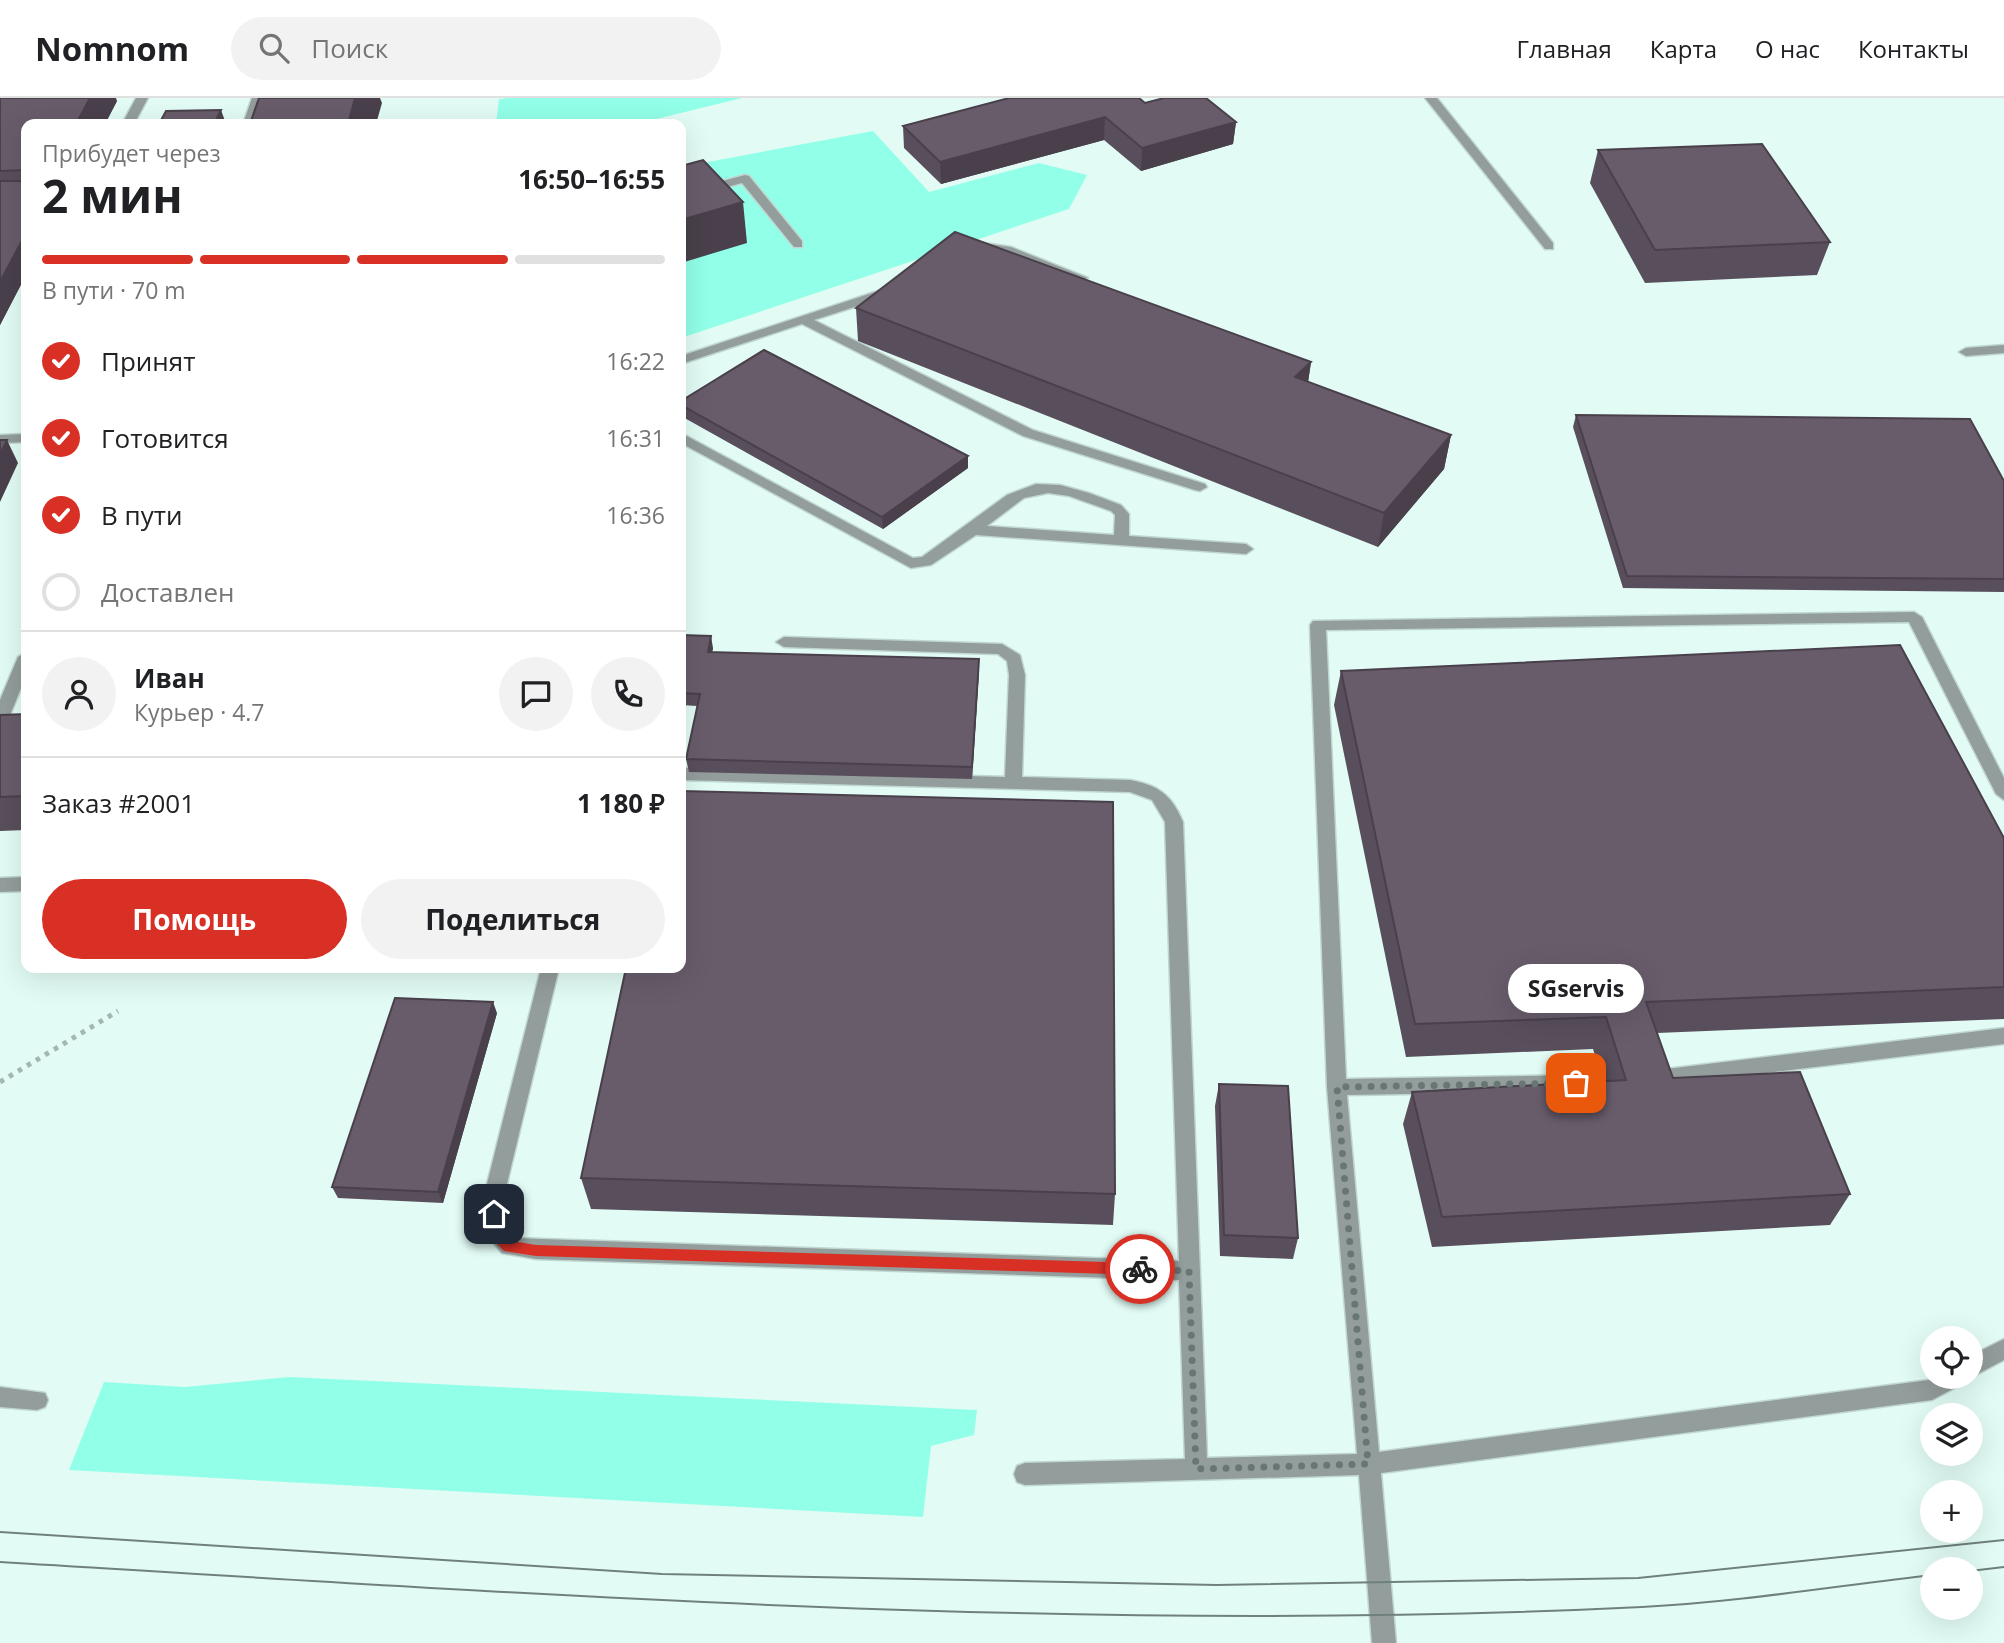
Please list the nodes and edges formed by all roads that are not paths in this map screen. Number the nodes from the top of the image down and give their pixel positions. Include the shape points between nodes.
1 (142, 98) edge
2 (258, 98) edge
3 (1431, 98) edge
4 (131, 119) edge
5 (251, 119) edge
6 (686, 194) edge
7 (798, 244) dead end
8 (1549, 246) dead end
9 (966, 247) edge
10 (1096, 283) edge
11 (900, 284) edge
12 (803, 320) junction
13 (2004, 349) edge
14 (1966, 352) dead end
15 (686, 358) edge
16 (21, 438) edge
17 (0, 439) edge
18 (686, 441) edge
19 (1200, 487) dead end
20 (973, 530) junction
21 (1121, 540) junction
22 (1246, 549) dead end
23 (784, 642) dead end
24 (21, 669) edge
25 (0, 720) edge
26 (686, 774) edge
27 (1013, 783) junction
28 (2004, 794) edge
29 (21, 884) edge
30 (0, 885) edge
31 (549, 973) edge
32 (2004, 1036) edge
33 (1648, 1079) edge
34 (1603, 1083) edge
35 (1337, 1087) junction
36 (1189, 1271) junction
37 (2004, 1349) edge
38 (1983, 1361) edge
39 (1934, 1389) edge
40 (0, 1397) edge
41 (37, 1400) dead end
42 (1368, 1464) junction
43 (1196, 1469) junction
44 (1025, 1474) dead end
45 (1384, 1643) edge

1 - 4 lane
2 - 5 lane
3 - 8 lane
6 - 7 lane via 745,179
9 - 10 lane via 1007,250
11 - 12 lane via 889,292
12 - 15 lane
12 - 19 lane via 1028,433
13 - 14 lane
16 - 17 lane
18 - 20 lane via 911,563 926,562
20 - 21 lane
20 - 21 lane via 1016,497 1043,489 1116,508 1122,514
21 - 22 lane
23 - 27 lane via 1002,649 1014,659 1017,675
24 - 25 lane
26 - 27 lane
27 - 36 lane via 1152,789 1166,801 1174,822
28 - 35 lane via 1914,617 1318,625
29 - 30 lane
31 - 36 lane via 494,1196 493,1231 509,1247
32 - 33 lane
34 - 35 lane
35 - 42 lane
36 - 43 lane
37 - 38 lane
39 - 42 lane
40 - 41 lane
42 - 43 lane
42 - 45 lane
43 - 44 lane

